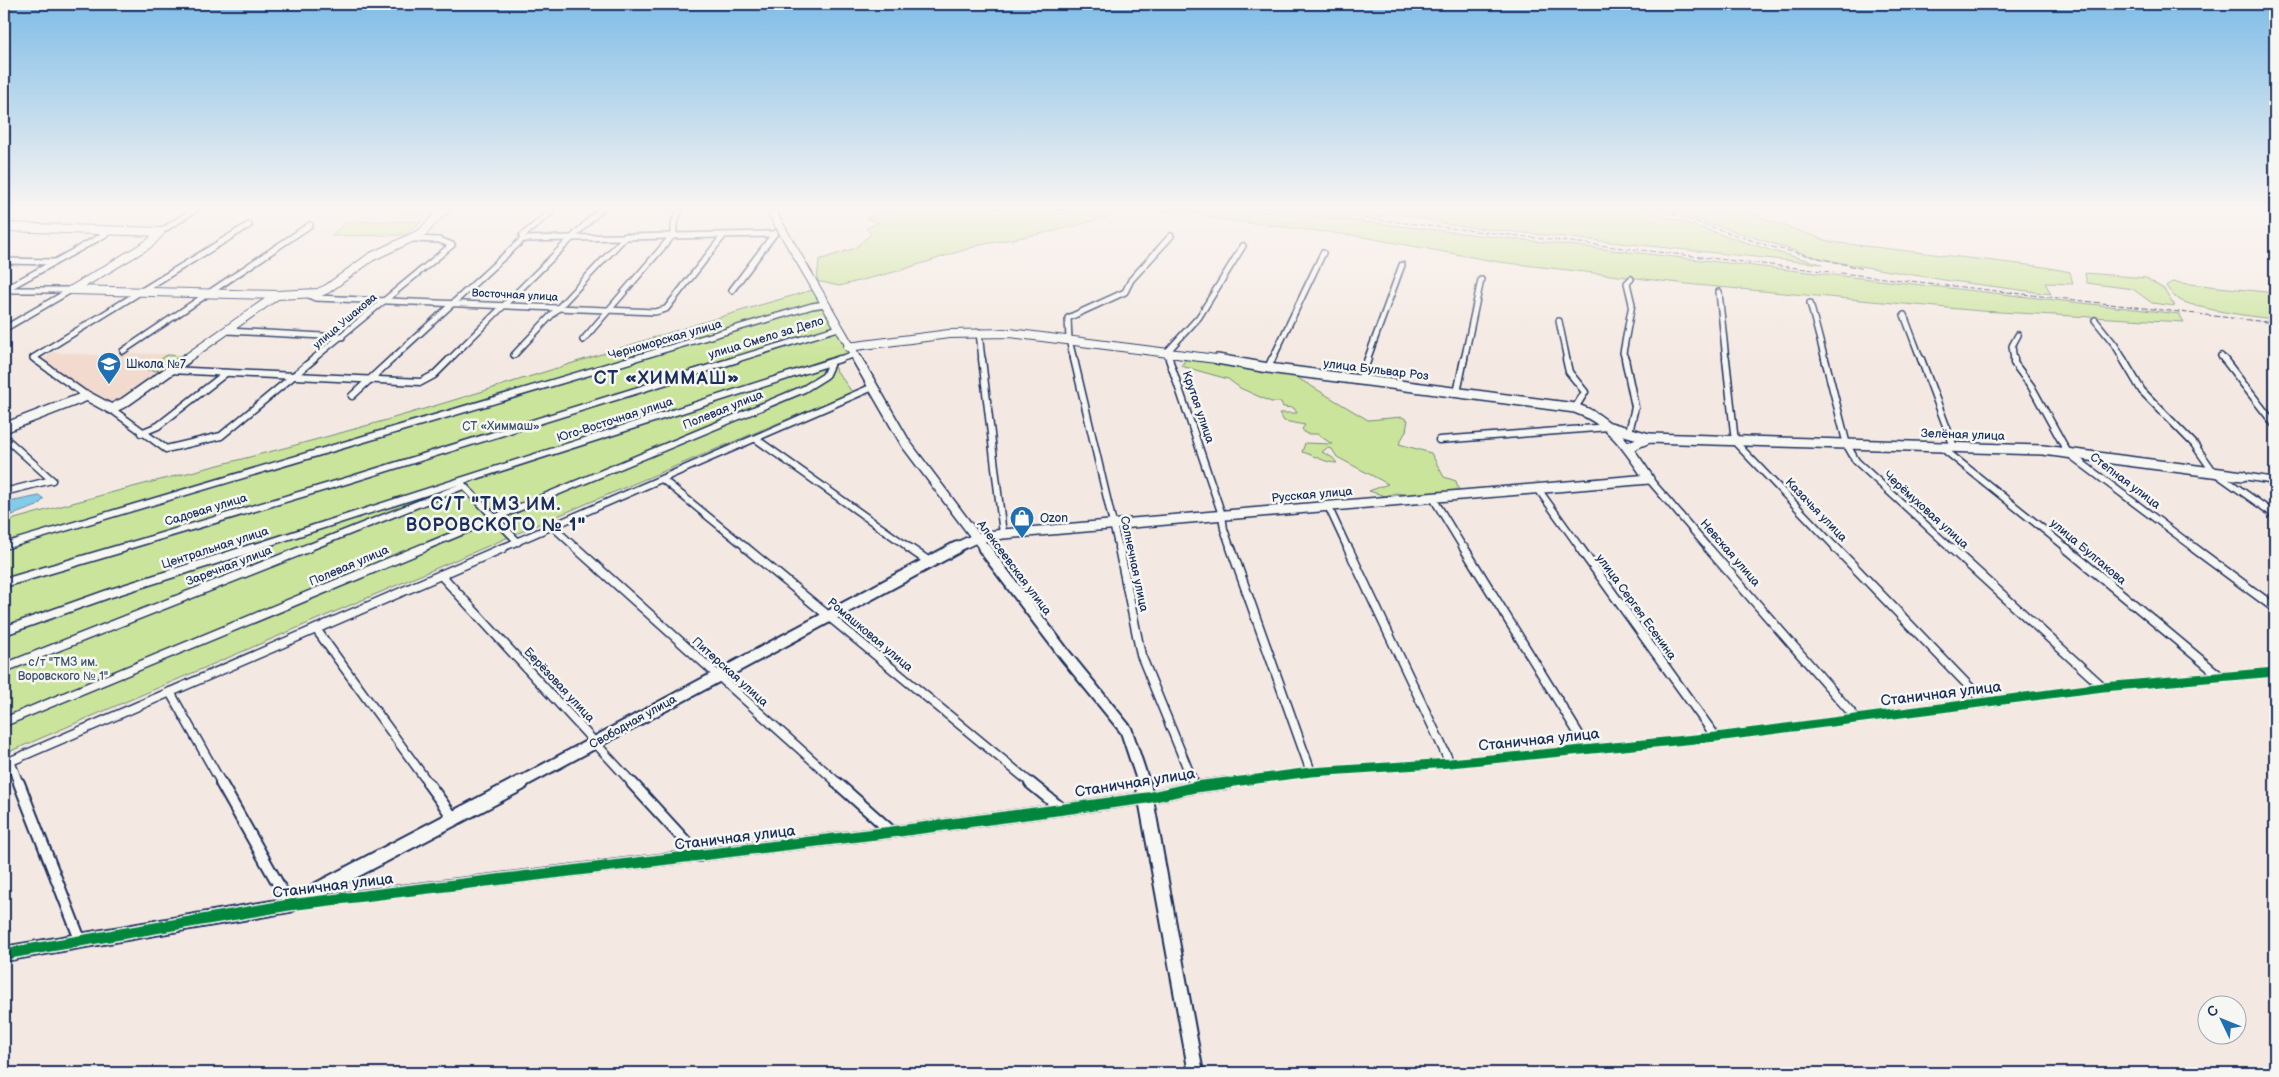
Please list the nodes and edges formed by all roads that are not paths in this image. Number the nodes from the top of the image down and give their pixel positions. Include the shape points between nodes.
1 (59, 259) edge
2 (123, 259) edge
3 (192, 259) edge
4 (259, 259) edge
5 (368, 259) edge
6 (435, 259) edge
7 (500, 259) edge
8 (551, 259) edge
9 (603, 259) edge
10 (652, 259) edge
11 (705, 259) edge
12 (755, 259) edge
13 (798, 259) edge
14 (1150, 259) edge
15 (1235, 259) edge
16 (1320, 259) edge
17 (4, 261) edge
18 (54, 262) junction
19 (1402, 265) dead end
20 (1631, 279) dead end
21 (1481, 280) dead end
22 (4, 290) edge
23 (71, 290) junction
24 (732, 290) dead end
25 (138, 292) junction
26 (1719, 292) dead end
27 (208, 293) junction
28 (309, 294) junction
29 (277, 295) junction
30 (386, 300) junction
31 (452, 302) junction
32 (1810, 303) dead end
33 (825, 304) junction
34 (505, 305) junction
35 (556, 308) junction
36 (609, 310) junction
37 (1904, 315) dead end
38 (2094, 320) dead end
39 (1559, 321) dead end
40 (838, 328) junction
41 (4, 330) edge
42 (227, 331) junction
43 (979, 332) junction
44 (2018, 335) dead end
45 (342, 337) junction
46 (583, 340) dead end
47 (1069, 340) junction
48 (123, 351) dead end
49 (851, 351) junction
50 (1167, 352) junction
51 (514, 355) dead end
52 (2221, 356) dead end
53 (831, 363) junction
54 (1268, 368) junction
55 (170, 370) junction
56 (226, 373) junction
57 (295, 375) junction
58 (372, 379) junction
59 (1360, 380) junction
60 (873, 387) junction
61 (1457, 393) junction
62 (87, 396) junction
63 (352, 396) dead end
64 (111, 409) junction
65 (1578, 409) junction
66 (2275, 425) edge
67 (1610, 427) junction
68 (4, 428) edge
69 (1629, 432) junction
70 (141, 433) junction
71 (4, 437) edge
72 (1649, 438) junction
73 (756, 439) junction
74 (1439, 440) dead end
75 (1735, 442) junction
76 (1847, 445) junction
77 (1628, 447) junction
78 (1941, 447) junction
79 (1954, 447) junction
80 (2068, 452) junction
81 (414, 459) joint
82 (2213, 471) junction
83 (2242, 476) joint
84 (662, 479) junction
85 (1650, 479) junction
86 (2275, 481) edge
87 (462, 483) junction
88 (434, 489) joint
89 (1538, 489) junction
90 (4, 492) edge
91 (1433, 498) junction
92 (1328, 506) junction
93 (1222, 515) junction
94 (2275, 515) edge
95 (494, 518) junction
96 (1114, 525) junction
97 (553, 527) junction
98 (1002, 534) junction
99 (976, 538) junction
100 (518, 542) junction
101 (4, 546) edge
102 (928, 560) junction
103 (441, 576) junction
104 (4, 583) edge
105 (2275, 608) edge
106 (830, 616) junction
107 (316, 629) junction
108 (4, 631) edge
109 (4, 668) edge
110 (2275, 672) edge
111 (717, 676) junction
112 (2220, 676) junction
113 (2103, 687) junction
114 (170, 692) junction
115 (1985, 703) junction
116 (1856, 718) junction
117 (4, 722) edge
118 (1716, 737) junction
119 (594, 743) junction
120 (1588, 749) junction
121 (7, 763) edge
122 (1450, 763) junction
123 (1311, 772) junction
124 (1195, 787) junction
125 (1146, 798) junction
126 (1062, 809) junction
127 (454, 819) junction
128 (892, 832) junction
129 (700, 856) junction
130 (289, 905) junction
131 (81, 942) junction
132 (4, 954) edge
133 (1196, 1073) edge

1 - 18 street
2 - 23 street
3 - 25 street
4 - 27 street
5 - 28 street via 327,289
6 - 30 street, улица Ушакова
7 - 31 street
8 - 34 street
9 - 35 street
10 - 36 street
11 - 36 street, Восточная улица via 666,309 655,312
12 - 24 street
13 - 33 street, Алексеевская улица
14 - 47 street, Солнечная улица via 1125,292 1068,318
15 - 50 street via 1199,317
16 - 54 street
17 - 18 street
18 - 22 street
19 - 59 street
20 - 69 street via 1627,284 1632,304 1623,353 1635,407
21 - 61 street
22 - 23 street, Восточная улица
23 - 25 street, Восточная улица
23 - 41 street
25 - 27 street, Восточная улица
25 - 62 street via 33,358
26 - 75 street
27 - 29 street, Восточная улица
27 - 48 street
28 - 29 street, Восточная улица
28 - 30 street, Восточная улица via 315,298
29 - 42 street
30 - 31 street, Восточная улица
30 - 45 street, улица Ушакова
31 - 34 street, Восточная улица
31 - 58 street
32 - 76 street, Черёмуховая улица
33 - 40 street, Алексеевская улица
33 - 101 street, Черноморская улица
34 - 35 street, Восточная улица
34 - 58 street via 434,375 421,382
35 - 36 street, Восточная улица
35 - 51 street
36 - 46 street
37 - 79 street
38 - 82 street via 2114,345 2142,391 2194,444
39 - 65 street via 1569,372 1585,392
40 - 49 street, Алексеевская улица
40 - 81 street, улица Смело за Дело
42 - 45 street
42 - 55 street
43 - 47 street
43 - 49 street via 906,338
43 - 98 street
44 - 80 street, Степная улица via 2012,346 2014,363 2031,386
45 - 57 street, улица Ушакова
47 - 50 street
47 - 96 street, Солнечная улица
49 - 53 street, Юго-Восточная улица
49 - 60 street, Алексеевская улица
50 - 54 street, улица Бульвар Роз
50 - 93 street, Крутая улица
52 - 66 street
53 - 87 street, Юго-Восточная улица
53 - 95 street, Полевая улица via 830,371 822,380 804,389
54 - 59 street, улица Бульвар Роз
55 - 56 street
55 - 64 street
56 - 57 street
56 - 70 street via 158,426
57 - 58 street
57 - 70 street, улица Ушакова via 221,436 166,449
58 - 63 street
59 - 61 street, улица Бульвар Роз
60 - 73 street
60 - 99 street, Алексеевская улица via 906,444
61 - 65 street, улица Бульвар Роз
62 - 64 street
62 - 68 street
64 - 70 street
65 - 67 street, Невская улица
67 - 69 street, Зелёная улица
67 - 74 street
67 - 77 street, Невская улица
69 - 72 street, Зелёная улица
71 - 90 street via 52,480
72 - 75 street, Зелёная улица
72 - 77 street, Зелёная улица
73 - 84 street
73 - 102 street
75 - 76 street, Зелёная улица
75 - 115 street, Казачья улица
76 - 78 street, Зелёная улица
76 - 113 street, Черёмуховая улица via 1856,461
77 - 85 street, Невская улица
78 - 79 street, Зелёная улица
78 - 112 street, улица Булгакова
79 - 80 street, Зелёная улица
80 - 82 street, Зелёная улица
80 - 105 street, Степная улица
81 - 104 street, Садовая улица
82 - 83 street, Зелёная улица
82 - 94 street
83 - 86 street, Зелёная улица
84 - 97 street
84 - 106 street, Ромашковая улица
85 - 89 street, Русская улица
85 - 116 street, Невская улица
87 - 88 street, Юго-Восточная улица
87 - 95 street
87 - 109 street, Заречная улица
88 - 108 street, Центральная улица via 108,594
89 - 91 street, Русская улица
89 - 118 street, улица Сергея Есенина
91 - 92 street, Русская улица
91 - 120 street
92 - 93 street, Русская улица
92 - 122 street
93 - 96 street, Русская улица
93 - 123 street, Крутая улица via 1224,529
95 - 100 street
95 - 117 street, Полевая улица
96 - 98 street, Русская улица
96 - 124 street, Солнечная улица via 1141,655
97 - 100 street
97 - 111 street, Питерская улица
98 - 99 street, Русская улица
99 - 102 street, Свободная улица
99 - 125 street, Алексеевская улица via 1126,730
100 - 103 street
102 - 106 street, Свободная улица
103 - 107 street
103 - 119 street, Берёзовая улица
106 - 111 street, Свободная улица
106 - 126 street, Ромашковая улица
107 - 114 street
107 - 127 street
110 - 112 street, Станичная улица
111 - 119 street, Свободная улица
111 - 128 street, Питерская улица
112 - 113 street, Станичная улица
113 - 115 street, Станичная улица
114 - 121 street
114 - 130 street
115 - 116 street, Станичная улица
116 - 118 street, Станичная улица
118 - 120 street, Станичная улица
119 - 127 street, Свободная улица
119 - 129 street, Берёзовая улица
120 - 122 street, Станичная улица
121 - 131 street
122 - 123 street, Станичная улица
123 - 124 street, Станичная улица
124 - 125 street, Станичная улица
125 - 126 street, Станичная улица
125 - 133 street, Алексеевская улица
126 - 128 street, Станичная улица
127 - 130 street, Свободная улица
128 - 129 street, Станичная улица
129 - 130 street, Станичная улица
130 - 131 street, Станичная улица
131 - 132 street, Станичная улица

